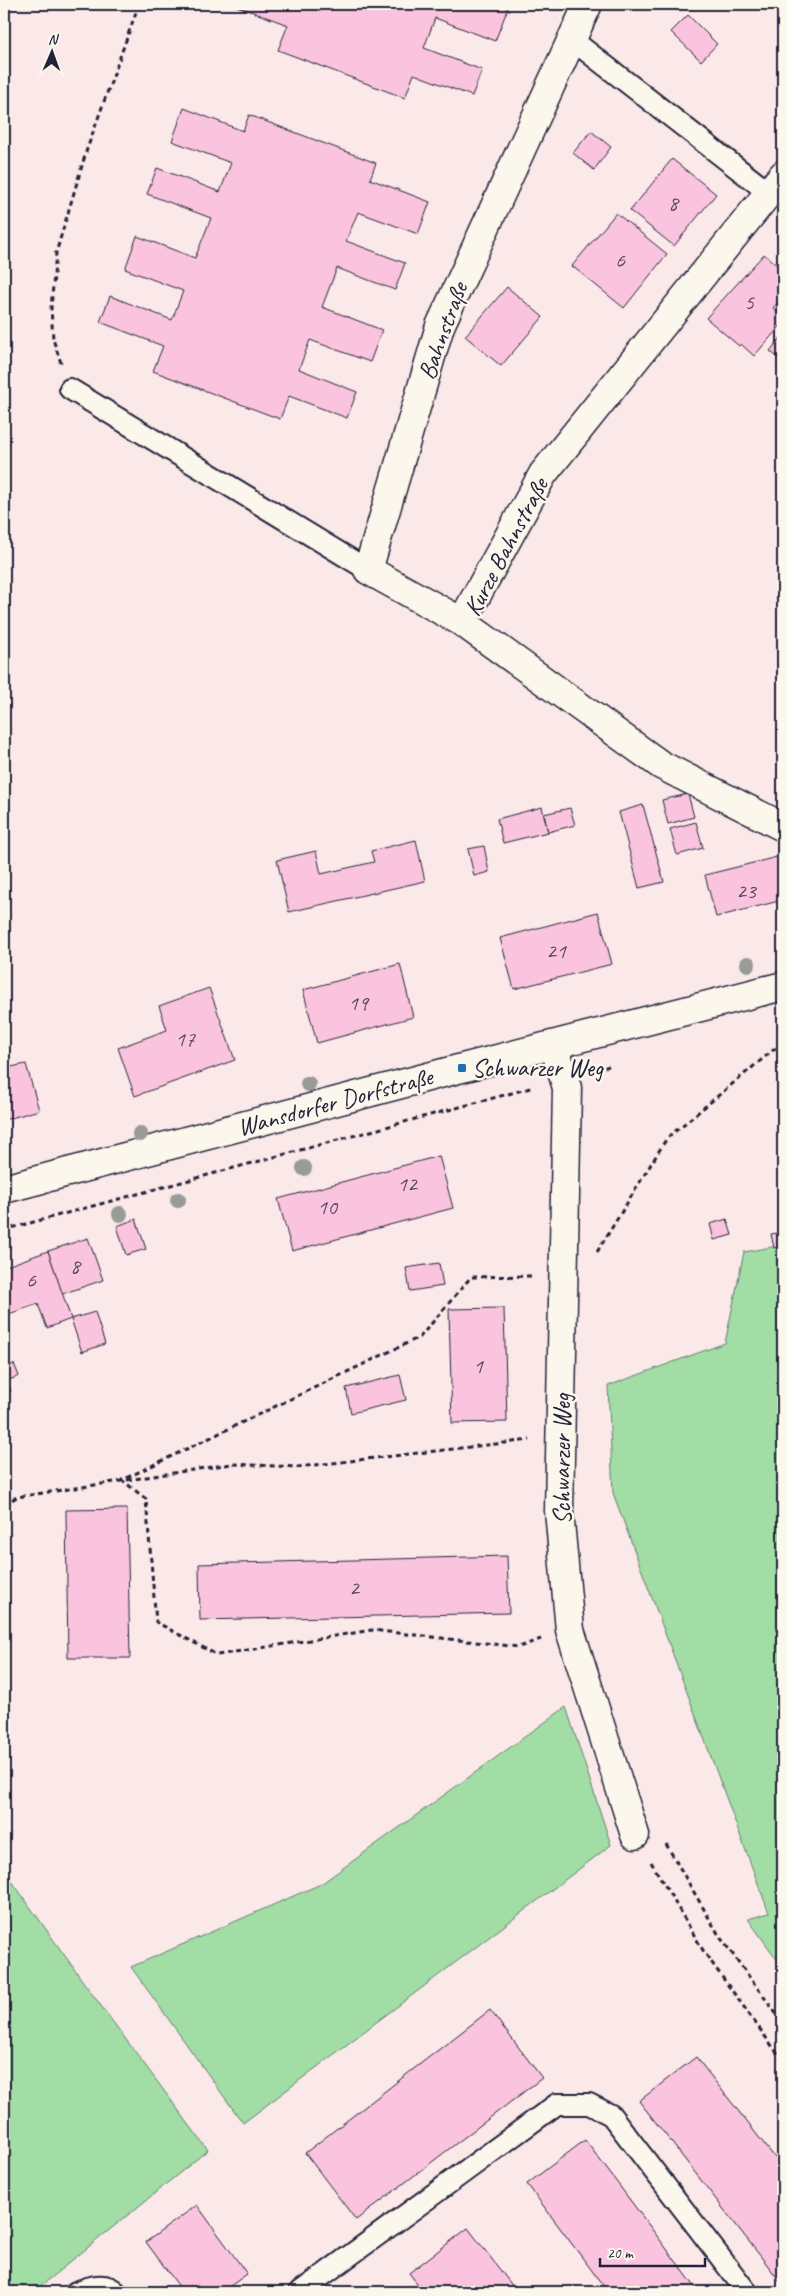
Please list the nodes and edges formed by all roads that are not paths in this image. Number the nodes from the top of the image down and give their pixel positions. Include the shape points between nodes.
1 (588, 4) edge
2 (571, 39) junction
3 (776, 184) edge
4 (70, 389) road end
5 (368, 570) junction
6 (462, 622) junction
7 (783, 827) edge
8 (783, 986) edge
9 (554, 1045) junction
10 (4, 1189) edge
11 (635, 1835) road end
12 (76, 2292) edge
13 (116, 2292) edge
14 (300, 2292) edge
15 (747, 2292) edge

1 - 2 street, Bahnstraße
2 - 3 lane
2 - 5 street, Bahnstraße via 440,326
3 - 6 street, Kurze Bahnstraße via 543,474
4 - 5 lane
5 - 6 street
6 - 7 street, Kurze Bahnstraße via 661,765
8 - 9 street, Wansdorfer Dorfstraße
9 - 10 street, Wansdorfer Dorfstraße
9 - 11 street, Schwarzer Weg via 567,1088 559,1511 570,1630
12 - 13 lane via 92,2285 112,2288
14 - 15 lane via 557,2104 589,2104 611,2115

